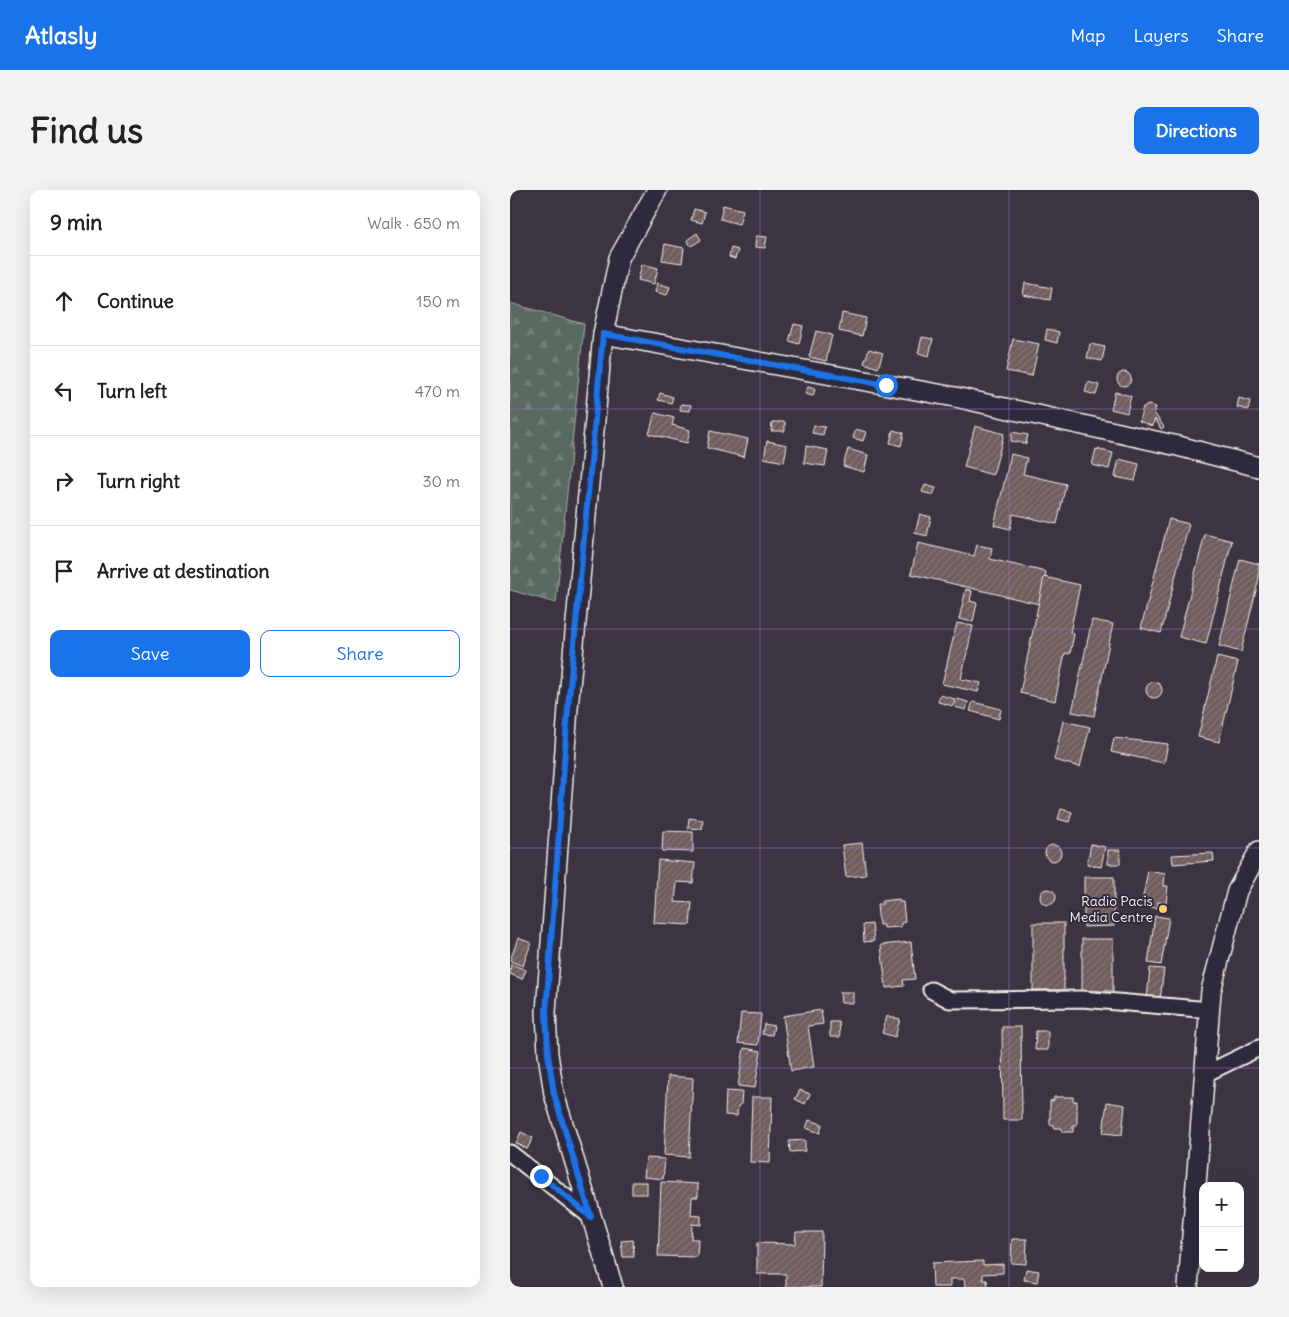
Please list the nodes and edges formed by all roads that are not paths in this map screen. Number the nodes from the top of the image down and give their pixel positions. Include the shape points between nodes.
1 (657, 190) edge
2 (603, 334) junction
3 (1259, 467) edge
4 (1259, 851) edge
5 (931, 990) dead end
6 (1210, 1010) junction
7 (1259, 1048) edge
8 (1205, 1074) junction
9 (510, 1153) edge
10 (591, 1217) junction
11 (613, 1287) edge
12 (1188, 1287) edge

1 - 2 street via 619,258
2 - 3 street via 954,397
2 - 10 street via 568,708 546,1012 554,1094
4 - 6 street via 1237,891
5 - 6 street via 950,1000 1082,999
6 - 8 street
7 - 8 street
8 - 12 street
9 - 10 street
10 - 11 street

